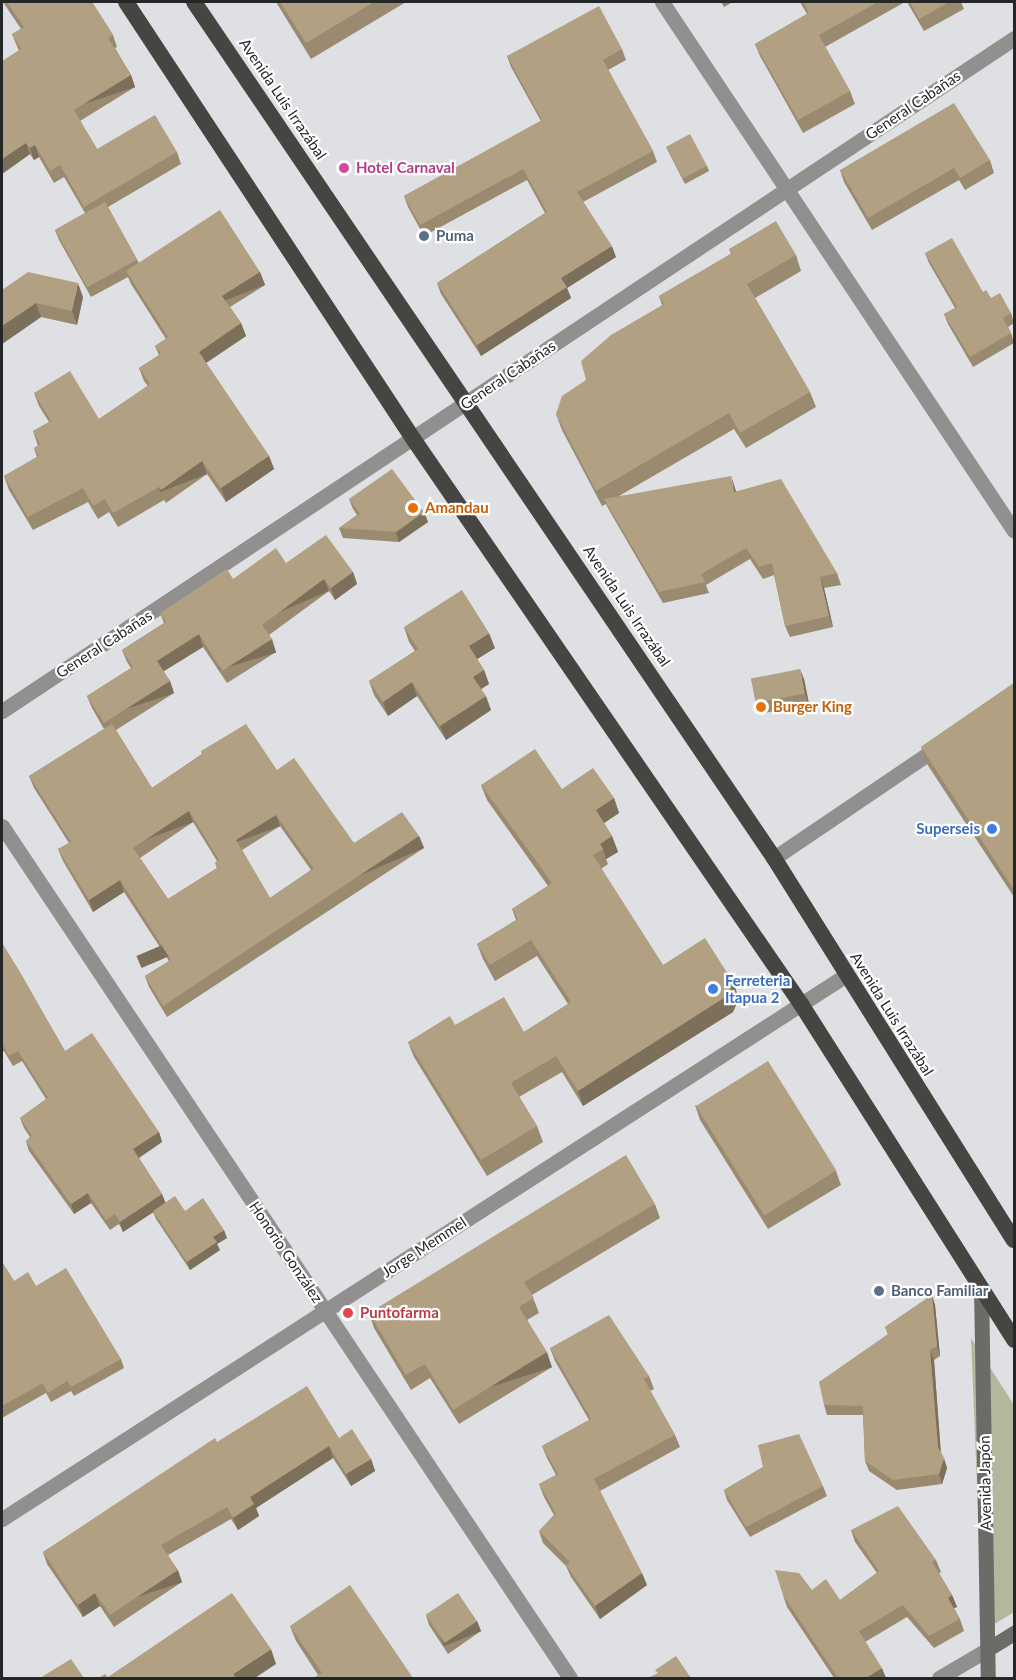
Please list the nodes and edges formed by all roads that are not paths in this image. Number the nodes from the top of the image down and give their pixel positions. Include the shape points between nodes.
1 (126, 2) edge
2 (194, 2) edge
3 (662, 2) edge
4 (1014, 38) edge
5 (785, 190) junction
6 (468, 402) junction
7 (414, 440) junction
8 (1014, 531) edge
9 (2, 711) edge
10 (957, 734) edge
11 (2, 826) edge
12 (774, 858) junction
13 (846, 975) junction
14 (801, 1004) junction
15 (1014, 1240) edge
16 (981, 1288) junction
17 (325, 1311) junction
18 (1014, 1340) edge
19 (2, 1519) edge
20 (1014, 1633) edge
21 (988, 1649) junction
22 (570, 1678) edge
23 (939, 1678) edge
24 (988, 1678) edge

1 - 7 highway
2 - 6 highway, Avenida Luis Irrazábal
3 - 5 street
4 - 5 street, General Cabañas
5 - 6 street, General Cabañas
5 - 8 street
6 - 7 street, General Cabañas
6 - 12 highway, Avenida Luis Irrazábal
7 - 9 street, General Cabañas
7 - 14 highway
10 - 12 street
11 - 17 street, Honorio González
12 - 13 highway, Avenida Luis Irrazábal
13 - 14 street, Jorge Memmel
13 - 15 highway, Avenida Luis Irrazábal
14 - 16 highway
14 - 17 street, Jorge Memmel
16 - 18 highway
16 - 21 main road, Avenida Japón
17 - 19 street, Jorge Memmel
17 - 22 street, Honorio González
20 - 21 main road
21 - 23 street
21 - 24 main road, Avenida Japón

